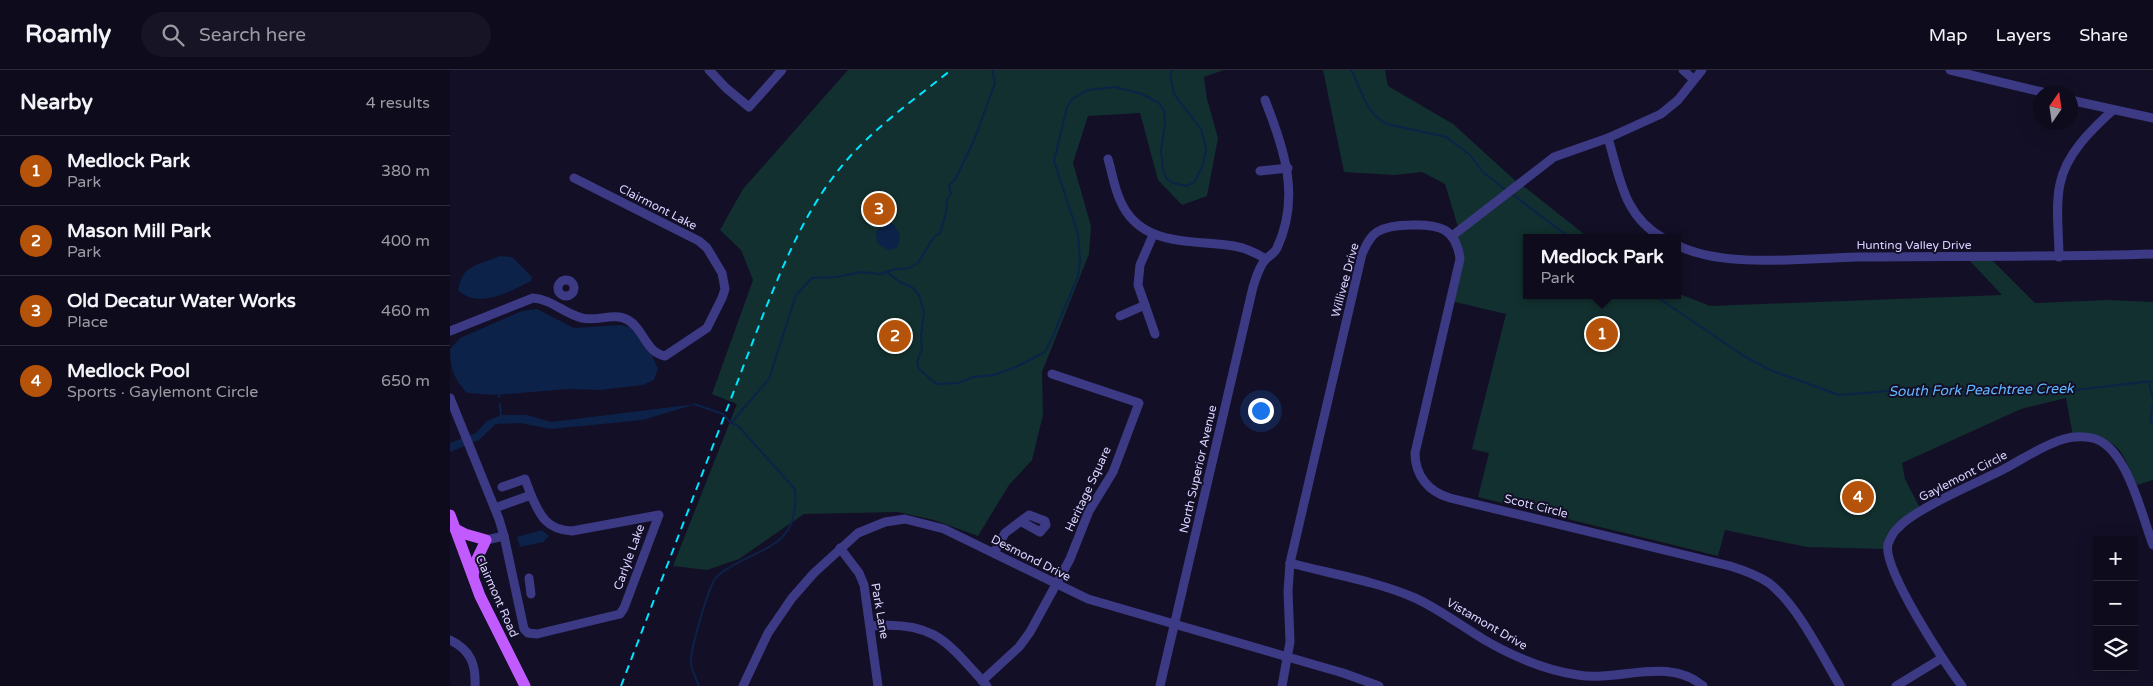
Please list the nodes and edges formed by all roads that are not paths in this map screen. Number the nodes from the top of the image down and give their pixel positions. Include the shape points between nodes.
1 (709, 70) edge
2 (782, 70) edge
3 (1683, 70) edge
4 (1702, 70) edge
5 (1950, 70) edge
6 (1693, 80) junction
7 (2033, 90) edge
8 (1265, 100) dead end
9 (2078, 102) edge
10 (2113, 110) junction
11 (2153, 118) edge
12 (1608, 138) junction
13 (1108, 159) dead end
14 (1288, 168) junction
15 (1260, 171) dead end
16 (574, 178) dead end
17 (1153, 234) junction
18 (1658, 234) edge
19 (1452, 236) junction
20 (1681, 246) edge
21 (2153, 254) edge
22 (2059, 257) junction
23 (1266, 259) junction
24 (562, 295) dead end
25 (1145, 305) junction
26 (558, 306) junction
27 (1120, 316) dead end
28 (450, 331) edge
29 (1155, 334) dead end
30 (1052, 374) dead end
31 (450, 398) edge
32 (502, 487) dead end
33 (531, 495) junction
34 (494, 508) junction
35 (450, 515) edge
36 (1022, 522) dead end
37 (455, 529) junction
38 (504, 536) junction
39 (486, 540) junction
40 (2153, 545) edge
41 (840, 548) junction
42 (994, 553) junction
43 (1290, 564) junction
44 (473, 578) junction
45 (529, 578) dead end
46 (1054, 584) junction
47 (516, 589) junction
48 (1174, 625) junction
49 (872, 626) junction
50 (450, 640) edge
51 (1288, 657) junction
52 (1942, 658) junction
53 (985, 683) edge
54 (475, 686) edge
55 (524, 686) edge
56 (743, 686) edge
57 (878, 686) edge
58 (1160, 686) edge
59 (1282, 686) edge
60 (1379, 686) edge
61 (1703, 686) edge
62 (1840, 686) edge
63 (1896, 686) edge
64 (1962, 686) edge

1 - 2 street via 749,107
3 - 6 street
4 - 6 street
5 - 7 street
6 - 12 street via 1678,100 1661,114
8 - 14 street, North Superior Avenue
9 - 10 street
10 - 11 street
10 - 22 street via 2092,129 2063,171 2059,186
12 - 18 street via 1627,203 1640,220
12 - 19 street via 1554,157
13 - 17 street via 1122,206 1136,223
14 - 15 street
14 - 23 street, North Superior Avenue via 1290,193 1285,222 1276,249
16 - 26 street, Clairmont Lake via 702,243 722,273 725,289 707,328 665,356 653,351 636,326 627,319 582,318
17 - 23 street via 1176,241 1235,246
17 - 25 street via 1142,258 1138,279 1138,290
19 - 43 street, Willivee Drive via 1435,226 1400,225 1377,232 1367,243
19 - 62 street, Scott Circle via 1459,252 1459,266 1415,453 1418,470 1426,484 1438,494 1450,498 1730,566 1760,577 1776,589 1791,607
20 - 22 street, Hunting Valley Drive via 1708,256 1772,261 1855,257
21 - 22 street, Hunting Valley Drive
23 - 48 street, North Superior Avenue via 1254,287
24 - 26 street
25 - 27 street
25 - 29 street
26 - 28 street, Clairmont Lake via 528,299
30 - 46 street, Heritage Square via 1139,403 1113,472 1089,512 1072,554
31 - 34 street
32 - 33 street, Carlyle Lake via 525,479
33 - 34 street
33 - 47 street, Carlyle Lake via 539,515 549,526 561,530 572,531 659,515 620,614 533,635 524,629
34 - 38 street
35 - 37 main road, Clairmont Road
36 - 42 street via 1005,533
37 - 39 main road
37 - 44 main road, Clairmont Road
38 - 39 street
38 - 47 street, Carlyle Lake
39 - 44 main road via 476,561
40 - 52 street, Gaylemont Circle via 2121,462 2098,440 2085,437 2065,438 1922,511 1898,527 1888,543 1887,555 1898,582
41 - 42 street, Desmond Drive via 868,528 905,519 944,529
41 - 49 street, Park Lane via 862,578
41 - 56 street, Desmond Drive via 779,616
42 - 46 street, Desmond Drive
43 - 51 street, Willivee Drive
43 - 61 street, Vistamont Drive via 1413,598 1514,656 1542,666 1579,676 1658,671 1684,674
44 - 55 main road, Clairmont Road
45 - 47 street via 531,591
46 - 48 street, Desmond Drive via 1088,599
46 - 53 street via 1025,640
48 - 51 street, Desmond Drive
48 - 58 street, North Superior Avenue
49 - 53 street via 904,625 932,633 950,646
49 - 57 street, Park Lane
50 - 54 street via 462,647 472,659 476,670
51 - 59 street, Willivee Drive
51 - 60 street, Desmond Drive
52 - 63 street
52 - 64 street, Gaylemont Circle

